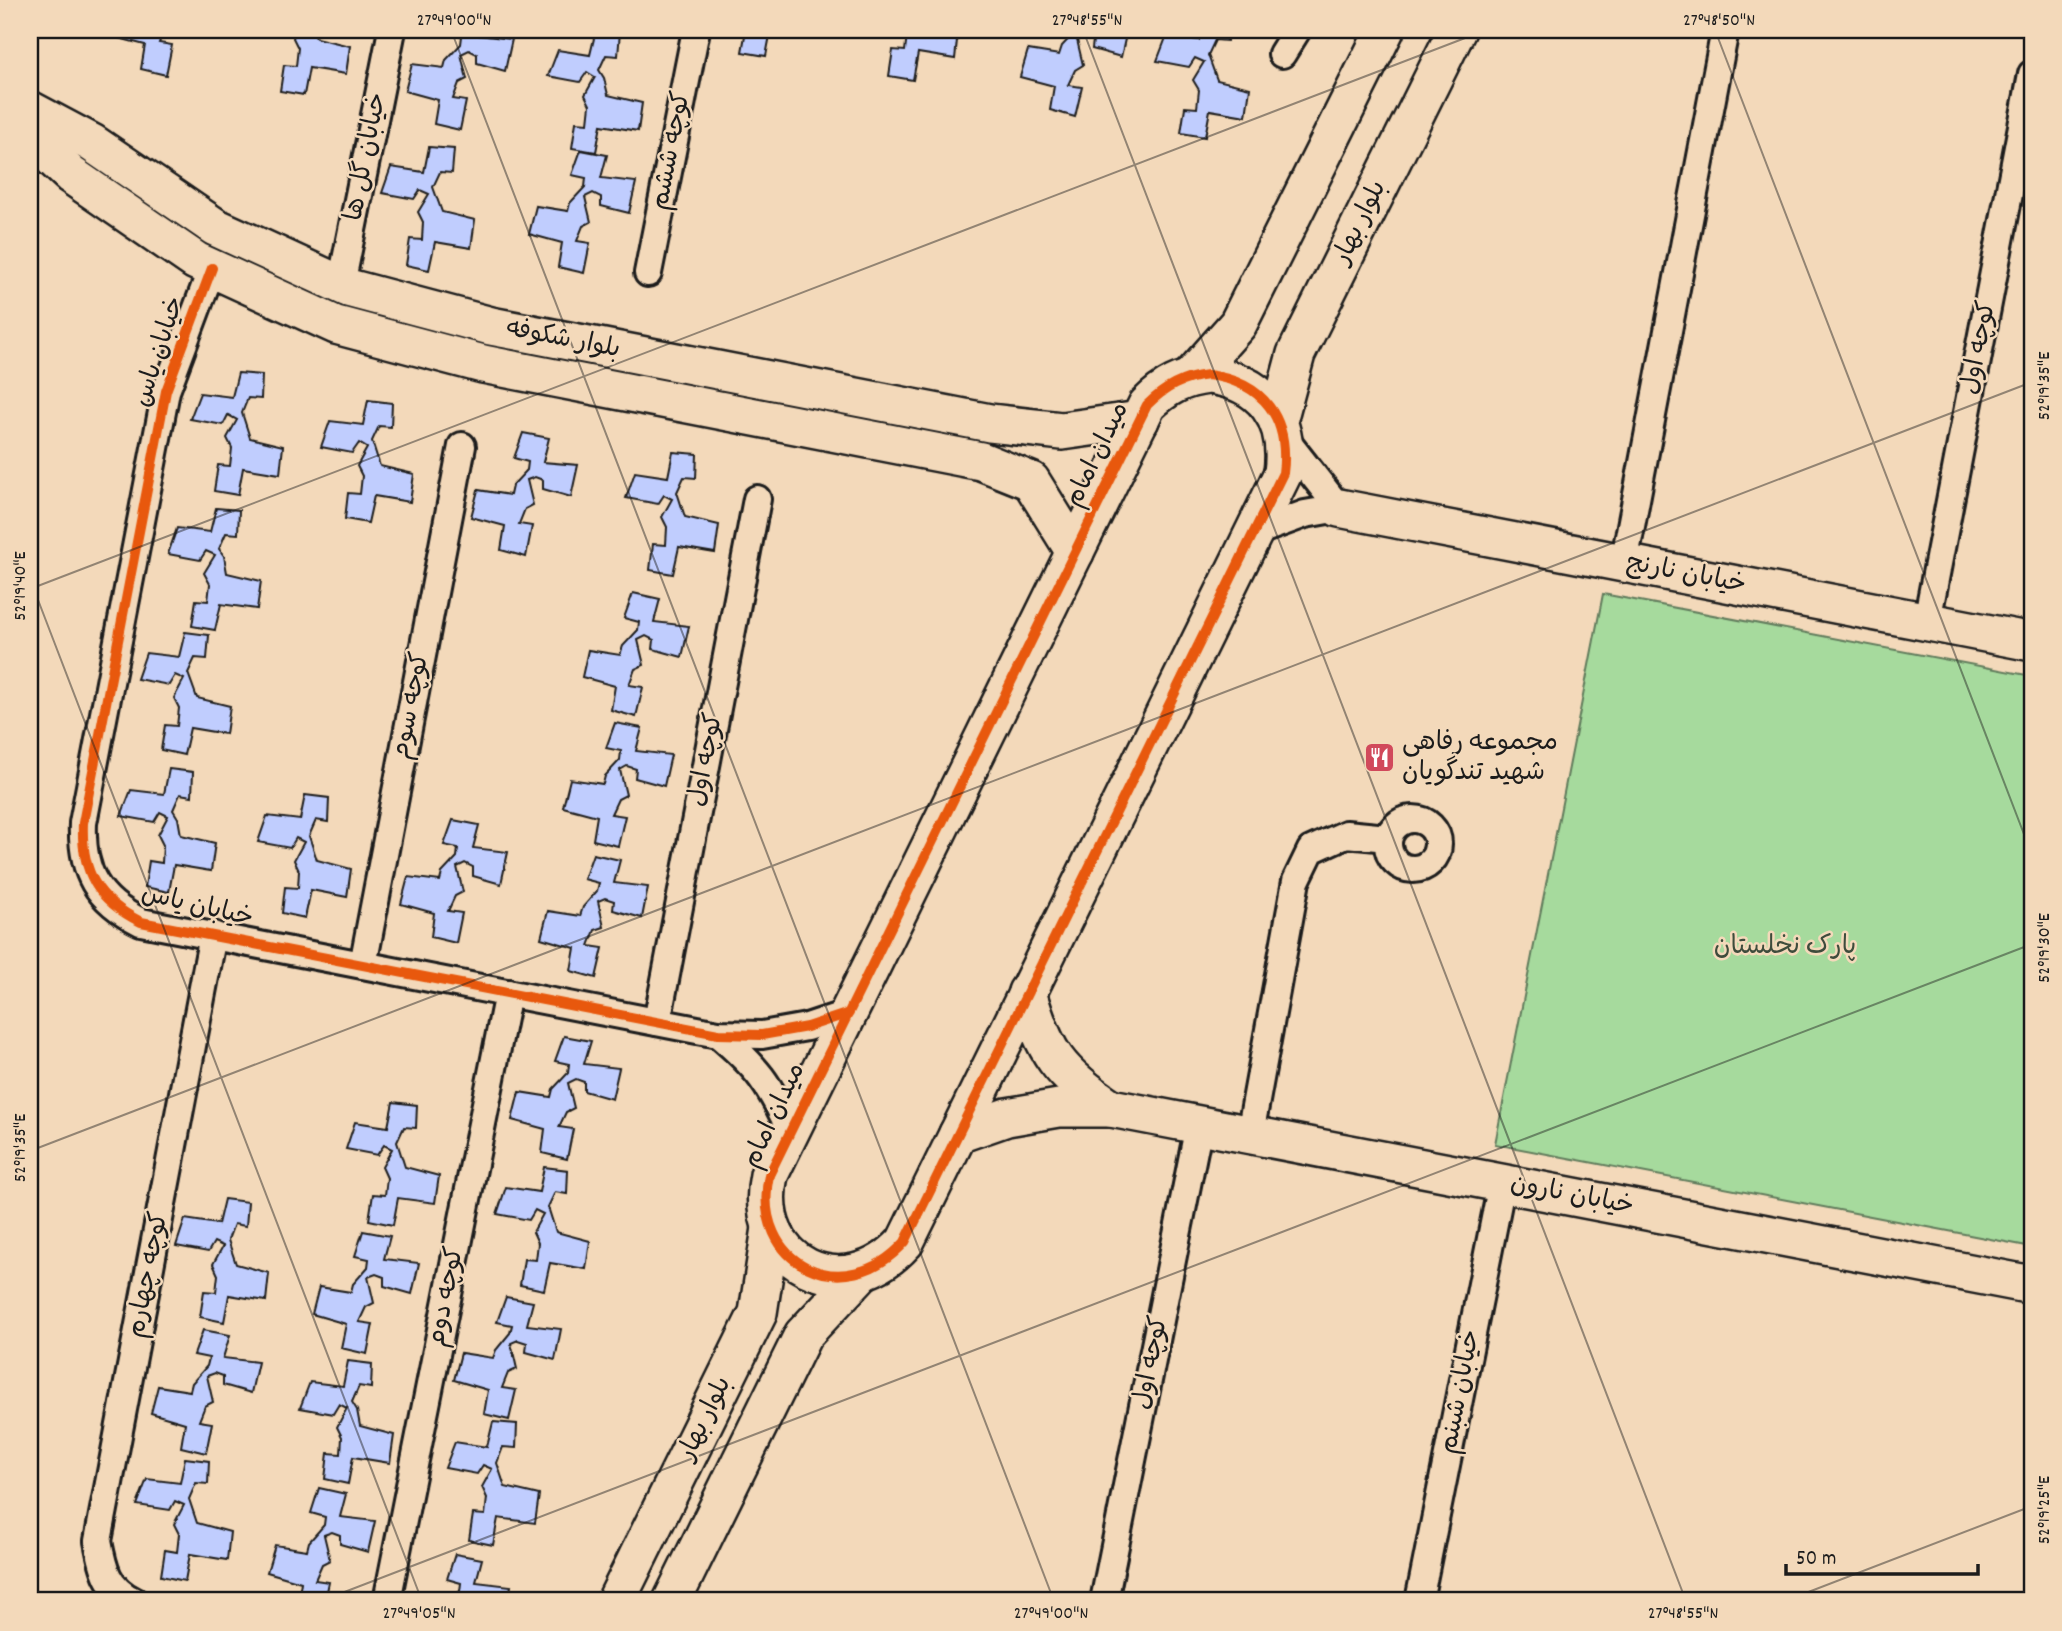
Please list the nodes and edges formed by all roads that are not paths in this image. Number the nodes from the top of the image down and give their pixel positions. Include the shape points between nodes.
1 (392, 30) edge
2 (696, 30) edge
3 (1297, 30) edge
4 (1385, 30) edge
5 (1457, 30) edge
6 (1726, 30) edge
7 (1282, 54) dead end
8 (2032, 74) edge
9 (30, 110) edge
10 (30, 138) edge
11 (212, 268) junction
12 (648, 273) dead end
13 (341, 285) junction
14 (1191, 377) junction
15 (1140, 420) junction
16 (1281, 429) junction
17 (462, 446) dead end
18 (757, 499) dead end
19 (1339, 508) junction
20 (1253, 533) junction
21 (1075, 552) junction
22 (1624, 563) junction
23 (1927, 621) junction
24 (2032, 642) edge
25 (1388, 838) dead end
26 (213, 935) junction
27 (363, 965) junction
28 (1027, 992) junction
29 (508, 993) junction
30 (849, 1013) junction
31 (657, 1022) junction
32 (718, 1034) junction
33 (1111, 1108) junction
34 (1199, 1125) junction
35 (790, 1132) junction
36 (958, 1134) junction
37 (1250, 1135) junction
38 (1502, 1183) junction
39 (771, 1228) junction
40 (861, 1273) junction
41 (2032, 1285) edge
42 (134, 1601) edge
43 (387, 1601) edge
44 (392, 1601) edge
45 (616, 1601) edge
46 (672, 1601) edge
47 (1104, 1601) edge
48 (1419, 1601) edge

1 - 13 street, خیابان گل ها
2 - 12 street, کوچه ششم
3 - 7 street
4 - 14 street via 1238,324
5 - 16 street, بلوار بهار via 1296,354
6 - 22 street
8 - 23 street, کوچه اول
9 - 13 street, بلوار شکوفه via 93,143 215,227
10 - 11 street, بلوار شکوفه via 71,175
11 - 21 street, بلوار شکوفه via 336,325 483,364 981,461 1031,481
11 - 26 street, خیابان یاس via 166,391 82,843 94,883 122,913 141,922
13 - 15 street, بلوار شکوفه via 491,326 990,423 1062,431
14 - 15 street, میدان امام via 1160,393
14 - 16 street, میدان امام via 1217,376 1242,383 1263,400
15 - 21 street, میدان امام
16 - 19 street
16 - 20 street, میدان امام via 1283,473
17 - 27 street, کوچه سوم
18 - 31 street, کوچه اول
19 - 20 street via 1305,514
19 - 22 street, خیابان نارنج
20 - 28 street, میدان امام
21 - 30 street, میدان امام
22 - 23 street, خیابان نارنج
23 - 24 street, خیابان نارنج
25 - 37 street via 1346,834 1311,850 1296,881
26 - 27 street, خیابان یاس
26 - 42 street, کوچه چهارم via 98,1541 103,1572 122,1596
27 - 29 street, خیابان یاس
28 - 33 street via 1037,1028 1055,1060 1080,1087
28 - 36 street, میدان امام
29 - 31 street, خیابان یاس
29 - 43 street, کوچه دوم
29 - 44 street
30 - 32 street, خیابان یاس via 762,1035
30 - 35 street, میدان امام
31 - 32 street, خیابان یاس
32 - 35 street via 749,1060 774,1094
33 - 34 street, خیابان نارون
33 - 36 street via 1020,1114
34 - 37 street, خیابان نارون
34 - 47 street, کوچه اول
35 - 39 street, میدان امام via 765,1193
36 - 40 street, میدان امام via 905,1242 878,1266
37 - 38 street, خیابان نارون
38 - 41 street, خیابان نارون
38 - 48 street, خیابان شبنم
39 - 40 street, میدان امام via 780,1244 808,1268 834,1275
39 - 45 street, بلوار بهار via 758,1313
40 - 46 street, بلوار بهار via 803,1335

